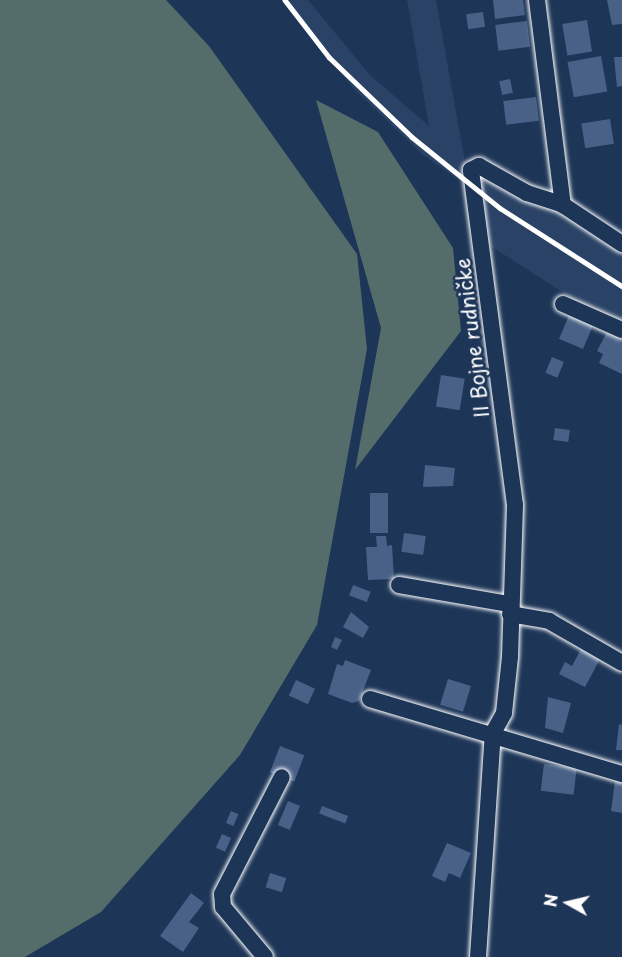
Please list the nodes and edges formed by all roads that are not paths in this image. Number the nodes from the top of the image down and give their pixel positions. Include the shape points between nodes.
1 (537, 0) edge
2 (563, 205) junction
3 (622, 244) edge
4 (563, 304) dead end
5 (622, 330) edge
6 (399, 585) dead end
7 (509, 609) junction
8 (622, 663) edge
9 (370, 699) dead end
10 (493, 733) junction
11 (622, 774) edge
12 (282, 777) dead end
13 (265, 957) edge
14 (478, 957) edge

1 - 2 street
2 - 3 street, II Bojne rudničke
2 - 7 street, II Bojne rudničke via 527,193 479,166 471,170 515,505
4 - 5 street
6 - 7 street
7 - 8 street via 549,621
7 - 10 street, II Bojne rudničke via 504,713
9 - 10 street
10 - 11 street
10 - 14 street, II Bojne rudničke
12 - 13 street via 222,894 223,907

